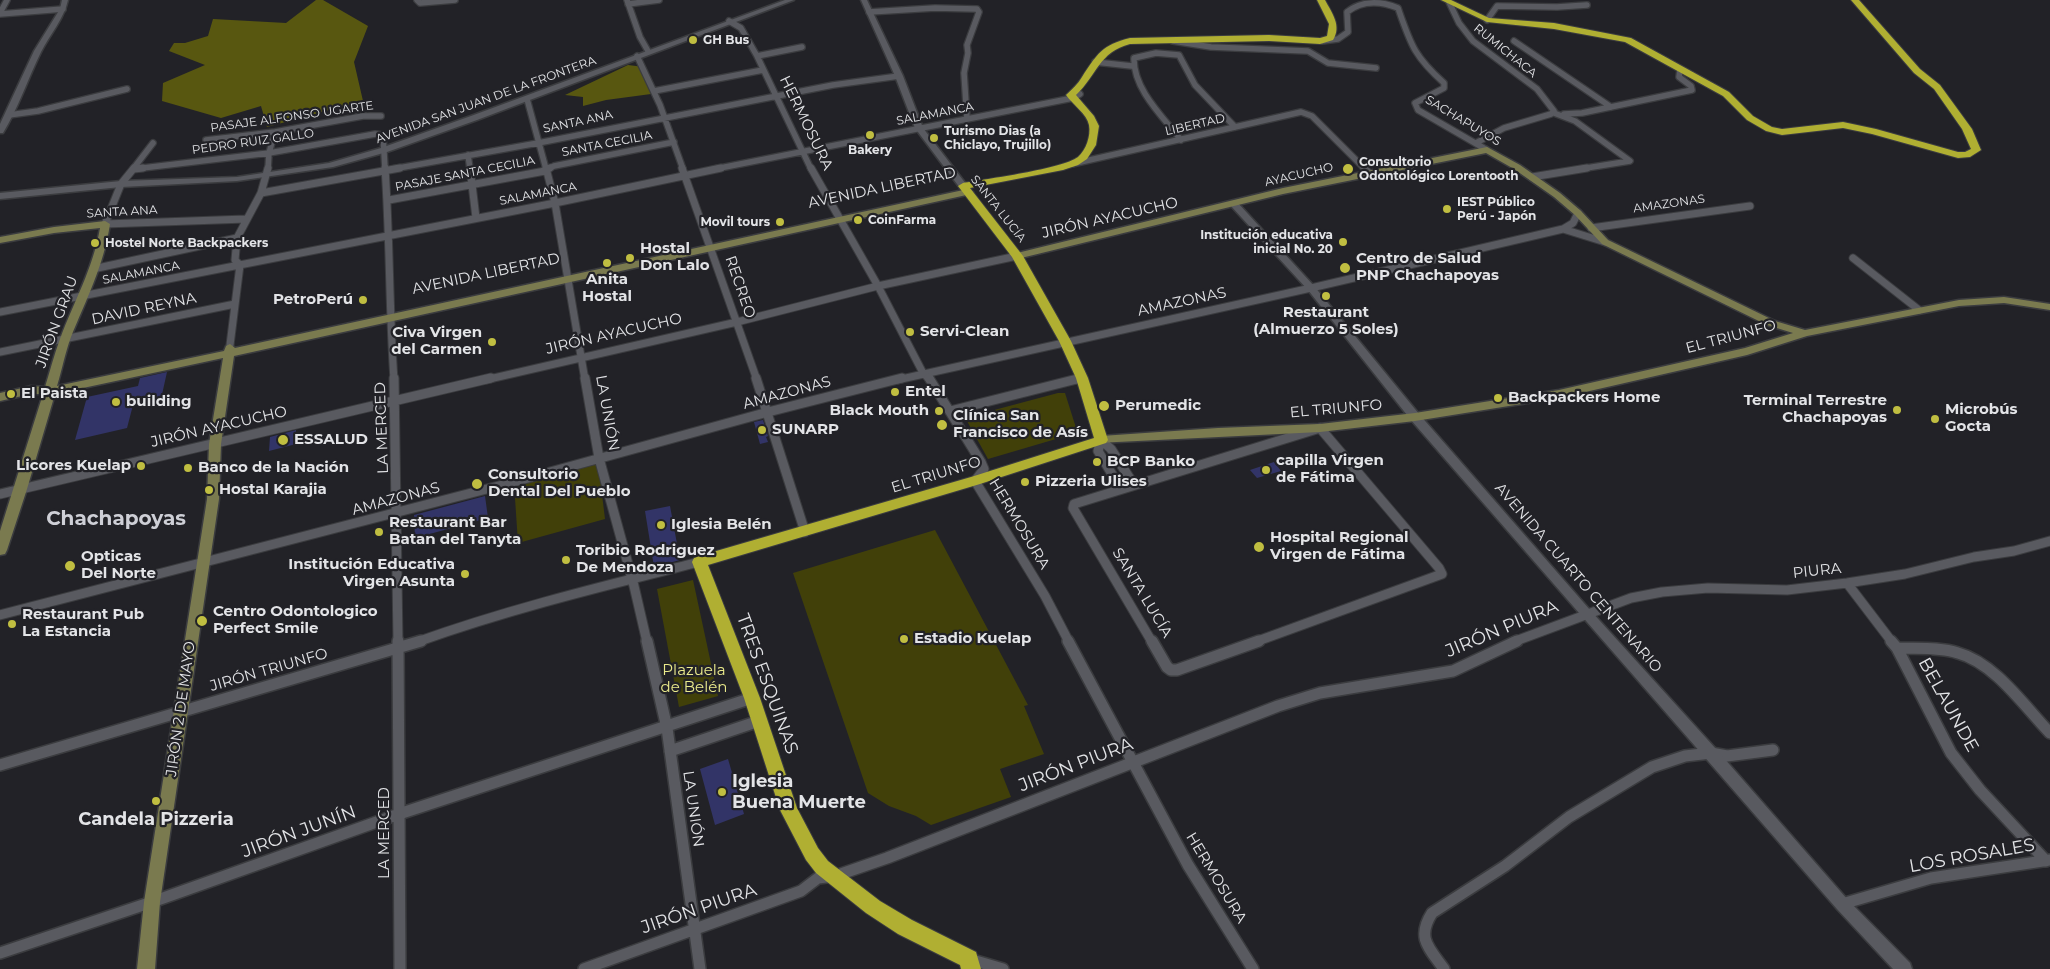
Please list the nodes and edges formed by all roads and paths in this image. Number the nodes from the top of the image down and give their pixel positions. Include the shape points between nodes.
1 (7, 0) edge
2 (65, 0) edge
3 (417, 0) edge
4 (455, 0) edge
5 (659, 0) edge
6 (791, 0) edge
7 (864, 0) edge
8 (1321, 0) edge
9 (1550, 0) edge
10 (1855, 0) edge
11 (1447, 1) edge
12 (628, 2) edge
13 (1500, 3) edge
14 (1587, 5) dead end
15 (1546, 6) junction
16 (63, 9) junction
17 (869, 12) junction
18 (0, 14) edge
19 (1487, 20) junction
20 (729, 22) junction
21 (1173, 41) junction
22 (1320, 41) junction
23 (1514, 41) dead end
24 (802, 47) dead end
25 (648, 52) junction
26 (1172, 54) joint
27 (637, 56) junction
28 (757, 56) junction
29 (1095, 62) junction
30 (1132, 66) junction
31 (1376, 68) dead end
32 (764, 70) junction
33 (1680, 70) junction
34 (900, 76) junction
35 (127, 89) dead end
36 (654, 91) junction
37 (1076, 95) junction
38 (774, 96) junction
39 (527, 99) junction
40 (1611, 107) junction
41 (1305, 113) joint
42 (1555, 113) junction
43 (9, 115) junction
44 (381, 116) dead end
45 (665, 117) junction
46 (967, 119) junction
47 (1235, 127) junction
48 (919, 128) junction
49 (0, 131) edge
50 (276, 132) junction
51 (375, 134) joint
52 (206, 140) dead end
53 (1181, 140) junction
54 (674, 142) junction
55 (153, 143) dead end
56 (538, 143) junction
57 (1476, 143) junction
58 (384, 150) junction
59 (1487, 150) junction
60 (802, 151) junction
61 (269, 153) junction
62 (468, 155) junction
63 (1090, 160) junction
64 (1069, 165) junction
65 (134, 169) junction
66 (545, 170) junction
67 (387, 171) junction
68 (1369, 173) junction
69 (268, 175) junction
70 (685, 176) junction
71 (1532, 177) junction
72 (121, 184) junction
73 (472, 184) junction
74 (966, 189) junction
75 (261, 193) junction
76 (0, 196) edge
77 (388, 200) junction
78 (555, 203) junction
79 (1234, 204) junction
80 (1750, 206) dead end
81 (1578, 213) junction
82 (837, 216) junction
83 (476, 218) junction
84 (246, 219) junction
85 (105, 224) junction
86 (1591, 228) junction
87 (1563, 229) junction
88 (390, 234) junction
89 (237, 238) junction
90 (0, 240) edge
91 (1605, 242) junction
92 (710, 243) junction
93 (1017, 256) junction
94 (1853, 258) dead end
95 (240, 265) junction
96 (93, 269) junction
97 (566, 275) junction
98 (878, 286) junction
99 (1311, 288) junction
100 (85, 295) junction
101 (235, 304) junction
102 (2050, 307) edge
103 (1919, 310) junction
104 (0, 312) edge
105 (390, 314) junction
106 (737, 322) junction
107 (1805, 334) junction
108 (65, 339) junction
109 (1065, 341) junction
110 (229, 350) junction
111 (0, 352) edge
112 (581, 356) junction
113 (923, 372) junction
114 (1082, 378) junction
115 (52, 386) junction
116 (0, 397) edge
117 (396, 401) junction
118 (950, 411) junction
119 (768, 412) junction
120 (1416, 417) junction
121 (1320, 428) junction
122 (1101, 440) junction
123 (215, 444) junction
124 (599, 458) junction
125 (975, 481) junction
126 (1134, 485) junction
127 (21, 489) junction
128 (1121, 489) junction
129 (0, 494) edge
130 (397, 512) junction
131 (805, 532) junction
132 (2050, 540) edge
133 (0, 550) edge
134 (699, 562) junction
135 (202, 564) junction
136 (632, 580) junction
137 (1847, 583) junction
138 (0, 614) edge
139 (1586, 614) junction
140 (1897, 648) junction
141 (398, 649) junction
142 (752, 698) junction
143 (181, 711) junction
144 (759, 721) junction
145 (668, 728) junction
146 (2050, 733) edge
147 (1773, 750) dead end
148 (670, 751) junction
149 (1711, 753) junction
150 (1132, 762) junction
151 (0, 765) edge
152 (399, 814) junction
153 (2048, 860) edge
154 (835, 876) junction
155 (152, 902) junction
156 (1842, 904) junction
157 (694, 928) junction
158 (0, 953) edge
159 (970, 964) edge
160 (146, 969) edge
161 (400, 969) edge
162 (584, 969) edge
163 (700, 969) edge
164 (1003, 969) edge
165 (1254, 969) edge
166 (1444, 969) edge
167 (1904, 969) edge

1 - 18 street
2 - 16 street
3 - 4 street via 428,4
5 - 12 street
6 - 20 street, AVENIDA SAN JUAN DE LA FRONTERA
7 - 17 street, SANTA LUCÍA
8 - 22 highway via 1333,24 1333,33 1330,38
9 - 15 street
10 - 33 highway via 1917,71 1937,87 1972,138 1976,147 1974,153 1947,152 1843,125 1782,132 1769,129 1750,118 1726,94
11 - 19 highway
11 - 42 street, RUMICHACA via 1473,41 1537,90
12 - 25 street
13 - 15 street
13 - 19 street
14 - 15 street
16 - 18 street
16 - 43 street via 28,71
17 - 34 street, SANTA LUCÍA
17 - 46 street via 935,8 973,8 979,12 967,45 964,74
19 - 33 highway via 1554,26 1628,40
20 - 25 street, AVENIDA SAN JUAN DE LA FRONTERA
20 - 28 street, HERMOSURA via 741,28
21 - 22 highway via 1269,38
21 - 29 highway via 1121,43 1106,50
21 - 31 street via 1211,47 1308,51 1328,63
22 - 57 street, SACHAPUYOS via 1338,39 1348,32 1347,12 1351,8 1383,4 1398,8 1413,50 1424,66 1444,83 1444,88 1418,100 1415,106
23 - 40 street
24 - 28 street
25 - 27 street, AVENIDA SAN JUAN DE LA FRONTERA
26 - 30 street via 1142,55 1134,58
26 - 47 street via 1179,55 1200,91
27 - 36 street, RECREO
27 - 39 street, AVENIDA SAN JUAN DE LA FRONTERA
28 - 32 street, HERMOSURA
29 - 30 street
29 - 37 highway
30 - 53 street via 1148,97
32 - 36 street
32 - 38 street, HERMOSURA
33 - 40 street via 1679,77 1692,90
34 - 38 street, SANTA ANA
34 - 48 street, SANTA LUCÍA
35 - 43 street
36 - 45 street, RECREO
37 - 46 street, SALAMANCA
37 - 63 highway via 1102,122 1098,147
37 - 64 highway via 1092,119 1094,135 1085,156
38 - 45 street, SANTA ANA
38 - 60 street, HERMOSURA
39 - 56 street, LA UNIÓN
39 - 58 street, AVENIDA SAN JUAN DE LA FRONTERA
40 - 42 street via 1582,113
41 - 47 street, LIBERTAD
41 - 68 street via 1312,116
42 - 57 street via 1504,128
42 - 71 street via 1575,121 1630,161
43 - 49 street
44 - 50 street, PASAJE ALFONSO UGARTE via 364,116
45 - 54 street, RECREO
45 - 56 street, SANTA ANA
46 - 48 street, SALAMANCA
47 - 53 street, LIBERTAD
48 - 60 street, SALAMANCA
48 - 74 street, SANTA LUCÍA
50 - 52 street, PASAJE ALFONSO UGARTE
50 - 61 street, JIRÓN 2 DE MAYO
51 - 58 street, LA MERCED via 383,135
51 - 61 street, PEDRO RUIZ GALLO
53 - 63 street, LIBERTAD
54 - 66 street, SANTA CECILIA
54 - 70 street, RECREO
55 - 65 street, JIRÓN GRAU
56 - 62 street, SANTA ANA
56 - 66 street, LA UNIÓN
57 - 59 street, SACHAPUYOS
58 - 67 street, LA MERCED
58 - 69 street, AVENIDA SAN JUAN DE LA FRONTERA via 322,167
59 - 68 main road, AYACUCHO
59 - 71 main road, SACHAPUYOS
60 - 70 street, SALAMANCA
60 - 82 street, HERMOSURA
61 - 65 street, PEDRO RUIZ GALLO
61 - 69 street, JIRÓN 2 DE MAYO
62 - 67 street, SANTA ANA
62 - 73 street
63 - 64 street, AVENIDA LIBERTAD
63 - 74 highway, AVENIDA LIBERTAD via 1062,172
64 - 74 highway, AVENIDA LIBERTAD
65 - 72 street, JIRÓN GRAU
66 - 73 street, PASAJE SANTA CECILIA
66 - 78 street, LA UNIÓN
67 - 75 street, SANTA ANA
67 - 77 street, LA MERCED
68 - 79 main road, AYACUCHO
69 - 72 street, AVENIDA SAN JUAN DE LA FRONTERA
69 - 75 street, JIRÓN 2 DE MAYO
70 - 78 street, SALAMANCA
70 - 92 street, RECREO
71 - 81 main road, SACHAPUYOS
72 - 76 street, AVENIDA SAN JUAN DE LA FRONTERA
72 - 85 street, JIRÓN GRAU
73 - 77 street, PASAJE SANTA CECILIA
73 - 83 street
74 - 82 main road, AVENIDA LIBERTAD
74 - 93 highway, SANTA LUCÍA
75 - 84 street, JIRÓN 2 DE MAYO
77 - 88 street, LA MERCED
78 - 83 street, SALAMANCA
78 - 97 street, LA UNIÓN
79 - 93 main road, JIRÓN AYACUCHO
79 - 99 street, AVENIDA CUARTO CENTENARIO
80 - 86 street, AMAZONAS
81 - 86 main road, SACHAPUYOS
81 - 87 street via 1572,225
82 - 92 main road, AVENIDA LIBERTAD
82 - 98 street, HERMOSURA
83 - 88 street, SALAMANCA
84 - 85 street, SANTA ANA
84 - 89 street, JIRÓN 2 DE MAYO
85 - 90 main road, SANTA ANA
85 - 96 main road, JIRÓN GRAU
86 - 91 main road, SACHAPUYOS
87 - 91 street
87 - 99 street, AMAZONAS
88 - 95 street, SALAMANCA
88 - 105 street, LA MERCED
89 - 95 street, JIRÓN 2 DE MAYO via 235,260
89 - 96 street
91 - 107 main road, SACHAPUYOS via 1771,323
92 - 97 main road, AVENIDA LIBERTAD
92 - 106 street, RECREO
93 - 98 street, JIRÓN AYACUCHO
93 - 109 highway, SANTA LUCÍA
94 - 103 street
95 - 100 street, SALAMANCA
95 - 101 street, JIRÓN 2 DE MAYO
96 - 100 main road, JIRÓN GRAU
97 - 105 main road, AVENIDA LIBERTAD
97 - 112 street, LA UNIÓN
98 - 106 street, JIRÓN AYACUCHO
98 - 113 street, HERMOSURA
99 - 109 street, AMAZONAS
99 - 120 street, AVENIDA CUARTO CENTENARIO
100 - 104 street, SALAMANCA
100 - 108 main road, JIRÓN GRAU
101 - 108 street, DAVID REYNA
101 - 110 street, JIRÓN 2 DE MAYO
102 - 103 main road, EL TRIUNFO via 1988,300
103 - 107 main road, EL TRIUNFO
105 - 110 main road, AVENIDA LIBERTAD
105 - 117 street, LA MERCED
106 - 112 street, JIRÓN AYACUCHO
106 - 119 street, RECREO
107 - 120 main road, EL TRIUNFO via 1747,351 1577,390
108 - 111 street, DAVID REYNA
108 - 115 main road, JIRÓN GRAU
109 - 113 street, AMAZONAS
109 - 114 highway, SANTA LUCÍA
110 - 115 main road, AVENIDA LIBERTAD
110 - 123 main road, JIRÓN 2 DE MAYO
112 - 117 street, JIRÓN AYACUCHO
112 - 124 street, LA UNIÓN
113 - 118 street, HERMOSURA
113 - 119 street, AMAZONAS
114 - 118 street
114 - 122 highway, SANTA LUCÍA
115 - 116 main road, AVENIDA LIBERTAD
115 - 127 main road, JIRÓN GRAU
117 - 123 street, JIRÓN AYACUCHO
117 - 130 street, LA MERCED
118 - 125 street, HERMOSURA via 984,469
119 - 124 street, AMAZONAS
119 - 131 street, RECREO
120 - 121 main road, EL TRIUNFO
120 - 139 street, AVENIDA CUARTO CENTENARIO
121 - 122 main road, EL TRIUNFO
121 - 126 street
121 - 128 street, SANTA LUCÍA via 1442,574 1171,670 1073,508 1074,504
122 - 125 highway, EL TRIUNFO
122 - 126 street, SANTA LUCÍA
122 - 128 street, SANTA LUCÍA via 1098,451
123 - 127 street, JIRÓN AYACUCHO
123 - 135 main road, JIRÓN 2 DE MAYO via 213,499
124 - 130 street, AMAZONAS
124 - 136 street, LA UNIÓN
125 - 131 highway, EL TRIUNFO
125 - 150 street, HERMOSURA via 1045,596
126 - 128 street
127 - 129 street, JIRÓN AYACUCHO
127 - 133 main road, JIRÓN GRAU
130 - 135 street, AMAZONAS
130 - 141 street, LA MERCED
131 - 134 highway, EL TRIUNFO
132 - 137 street, PIURA via 2014,551
134 - 136 street, EL TRIUNFO
134 - 142 highway, TRES ESQUINAS
135 - 138 street, AMAZONAS
135 - 143 main road, JIRÓN 2 DE MAYO
136 - 141 street, JIRÓN TRIUNFO via 558,597
136 - 145 street, LA UNIÓN
137 - 139 street, PIURA via 1787,590 1708,588 1662,592 1631,598
137 - 140 street, BELAUNDE
139 - 149 street, AVENIDA CUARTO CENTENARIO
139 - 150 street, JIRÓN PIURA via 1503,646 1453,671 1320,693
140 - 146 street via 1959,653 1974,659 1992,672
140 - 153 street, BELAUNDE via 1951,753 1980,790
141 - 143 street, JIRÓN TRIUNFO
141 - 152 street, LA MERCED
142 - 144 highway, TRES ESQUINAS
142 - 145 street, JIRÓN JUNÍN
143 - 151 street, JIRÓN TRIUNFO
143 - 155 main road, JIRÓN 2 DE MAYO
144 - 148 street
144 - 154 highway, TRES ESQUINAS via 789,810 812,854
145 - 148 street, LA UNIÓN
145 - 152 street, JIRÓN JUNÍN
147 - 149 street via 1727,756
148 - 157 street, LA UNIÓN
149 - 156 street, AVENIDA CUARTO CENTENARIO
149 - 166 street via 1685,756 1652,767 1617,786 1432,913 1423,924 1423,938
150 - 154 street, JIRÓN PIURA
150 - 165 street, HERMOSURA via 1188,864
152 - 155 street, JIRÓN JUNÍN
152 - 161 street, LA MERCED
153 - 156 street, LOS ROSALES via 1931,878
154 - 157 street, JIRÓN PIURA via 818,878 801,891
154 - 159 highway, TRES ESQUINAS via 873,907
155 - 158 street, JIRÓN JUNÍN
155 - 160 main road, JIRÓN 2 DE MAYO
156 - 167 street, AVENIDA CUARTO CENTENARIO
157 - 162 street, JIRÓN PIURA
157 - 163 street, LA UNIÓN
159 - 164 street

